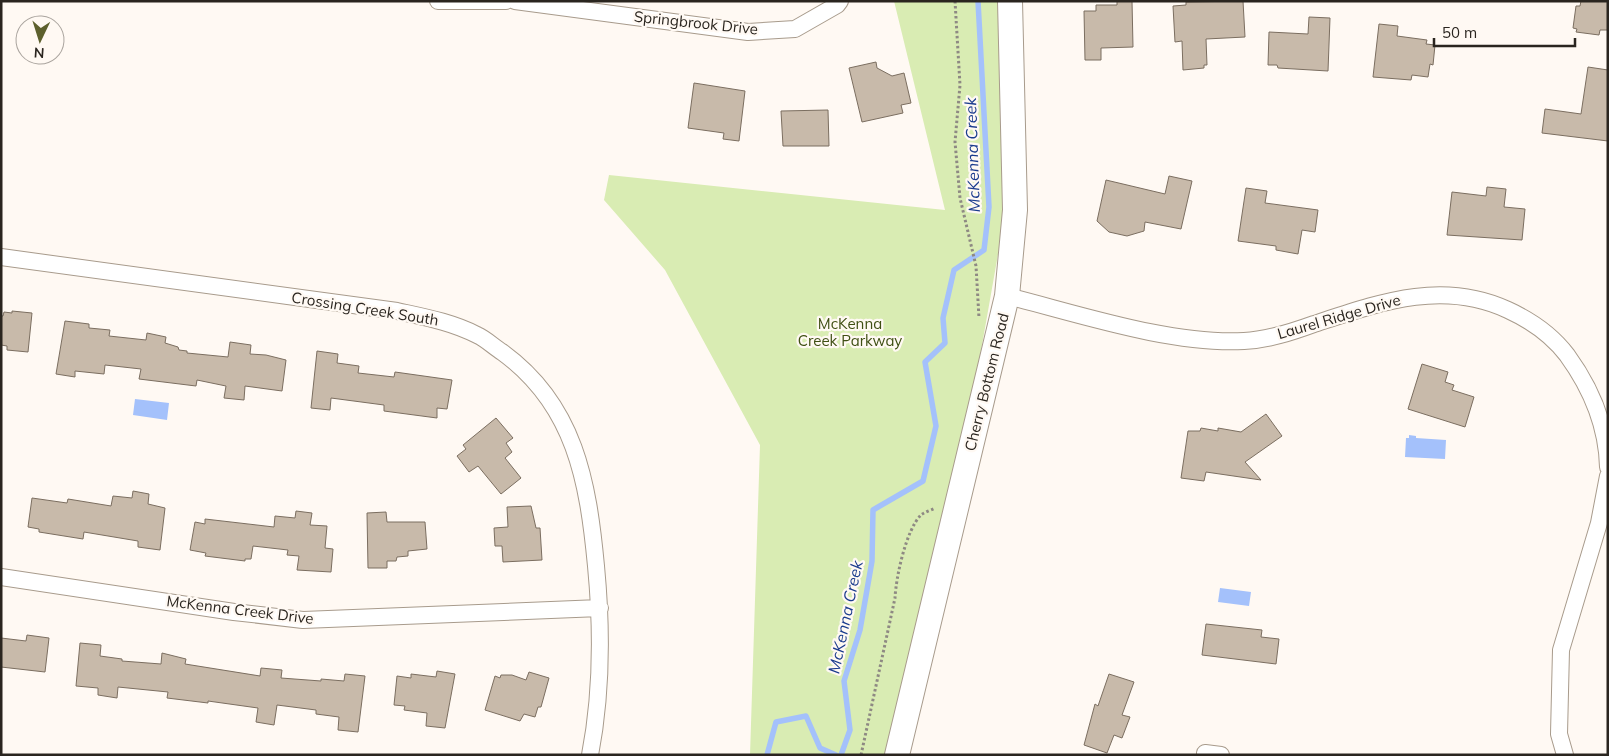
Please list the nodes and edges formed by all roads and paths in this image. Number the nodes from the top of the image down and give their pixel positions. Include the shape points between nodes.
1 (438, 1) edge
2 (506, 1) edge
3 (516, 1) edge
4 (840, 1) edge
5 (955, 1) edge
6 (1010, 1) edge
7 (1, 257) edge
8 (1008, 296) junction
9 (979, 320) dead end
10 (1608, 467) edge
11 (1608, 476) edge
12 (939, 506) dead end
13 (1, 577) edge
14 (600, 608) junction
15 (1205, 753) dead end
16 (590, 755) edge
17 (861, 755) edge
18 (897, 755) edge
19 (1221, 755) edge
20 (1565, 755) edge

1 - 2 street
3 - 4 street, Springbrook Drive via 748,32 795,29
5 - 9 path via 960,85 955,142 960,198 976,266
6 - 8 main road, Cherry Bottom Road via 1015,210
7 - 14 street, Crossing Creek South via 397,311 441,321 477,335 518,364 542,388 566,426 580,462 591,518
8 - 10 street, Laurel Ridge Drive via 1151,332 1216,341 1274,336 1410,296 1440,294 1469,297 1497,305 1544,330 1559,344 1595,403 1604,430
8 - 18 main road, Cherry Bottom Road
11 - 20 street via 1599,523 1561,650 1560,734
12 - 17 path via 921,515 908,540 897,575 895,598
13 - 14 street, McKenna Creek Drive via 303,620
14 - 16 street, Crossing Creek South via 599,687
15 - 19 street

